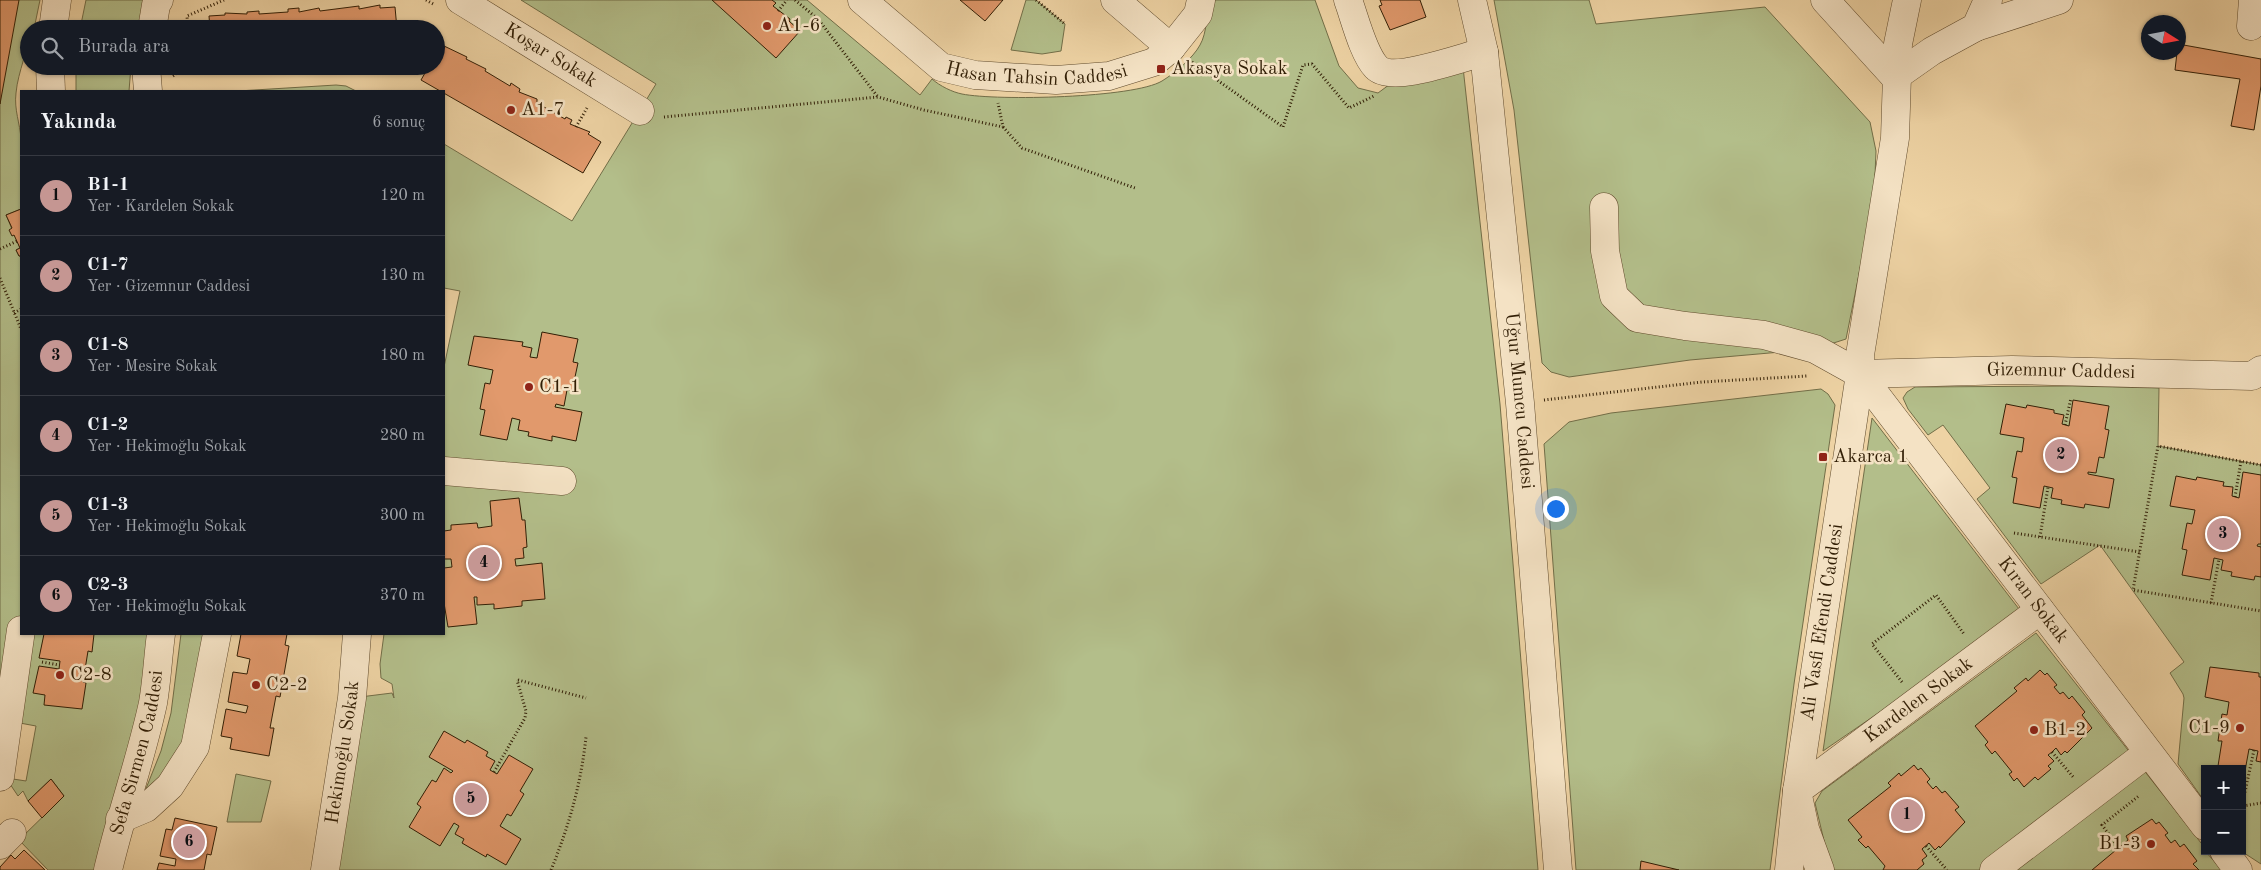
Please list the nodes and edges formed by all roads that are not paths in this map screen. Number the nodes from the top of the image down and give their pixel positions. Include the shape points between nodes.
1 (57, 0) edge
2 (159, 0) edge
3 (460, 0) edge
4 (862, 0) edge
5 (1115, 0) edge
6 (1201, 0) edge
7 (1348, 0) edge
8 (1472, 0) edge
9 (1825, 0) edge
10 (1906, 0) edge
11 (1988, 0) edge
12 (2059, 0) edge
13 (2254, 0) edge
14 (54, 20) edge
15 (154, 20) edge
16 (2251, 26) dead end
17 (1976, 27) junction
18 (1172, 48) junction
19 (1484, 52) junction
20 (50, 75) edge
21 (147, 75) edge
22 (1895, 77) junction
23 (51, 90) edge
24 (148, 90) edge
25 (640, 111) road end
26 (1604, 207) dead end
27 (1860, 374) junction
28 (2258, 376) edge
29 (445, 471) edge
30 (562, 481) dead end
31 (2040, 610) junction
32 (20, 635) edge
33 (161, 635) edge
34 (217, 635) edge
35 (357, 635) edge
36 (2137, 761) dead end
37 (0, 777) edge
38 (1797, 790) junction
39 (120, 819) junction
40 (2201, 821) edge
41 (2227, 855) edge
42 (108, 870) edge
43 (325, 870) edge
44 (1558, 870) edge
45 (1789, 870) edge
46 (1820, 870) edge
47 (1994, 870) edge
48 (2238, 870) edge

1 - 14 street
2 - 15 street
3 - 25 street, Koşar Sokak
4 - 18 street, Hasan Tahsin Caddesi via 941,67 956,72 1039,80 1090,79 1154,62
5 - 18 street
6 - 18 street, Hasan Tahsin Caddesi via 1198,14
7 - 19 street via 1371,60 1378,69 1389,74 1405,73
8 - 19 street, Uğur Mumcu Caddesi
9 - 22 street
10 - 22 street, Ali Vasfi Efendi Caddesi
11 - 17 street
12 - 17 street
13 - 16 street
17 - 22 street via 1932,51
19 - 44 street, Uğur Mumcu Caddesi via 1520,402
20 - 23 street
21 - 24 street
22 - 27 street, Ali Vasfi Efendi Caddesi via 1895,138 1860,355
26 - 27 street via 1605,251 1614,296 1637,318 1764,335 1815,349
27 - 28 street, Gizemnur Caddesi via 2012,370
27 - 31 street, Kıran Sokak
27 - 38 street, Ali Vasfi Efendi Caddesi
29 - 30 street
31 - 38 street, Kardelen Sokak
31 - 40 street, Kıran Sokak
32 - 37 street
33 - 39 street, Sefa Sirmen Caddesi via 153,701 140,757
34 - 39 street via 195,747 170,786 146,808
35 - 43 street, Hekimoğlu Sokak via 352,698
36 - 47 street
38 - 45 street, Ali Vasfi Efendi Caddesi
38 - 46 street via 1807,837
39 - 42 street, Sefa Sirmen Caddesi
41 - 48 street

